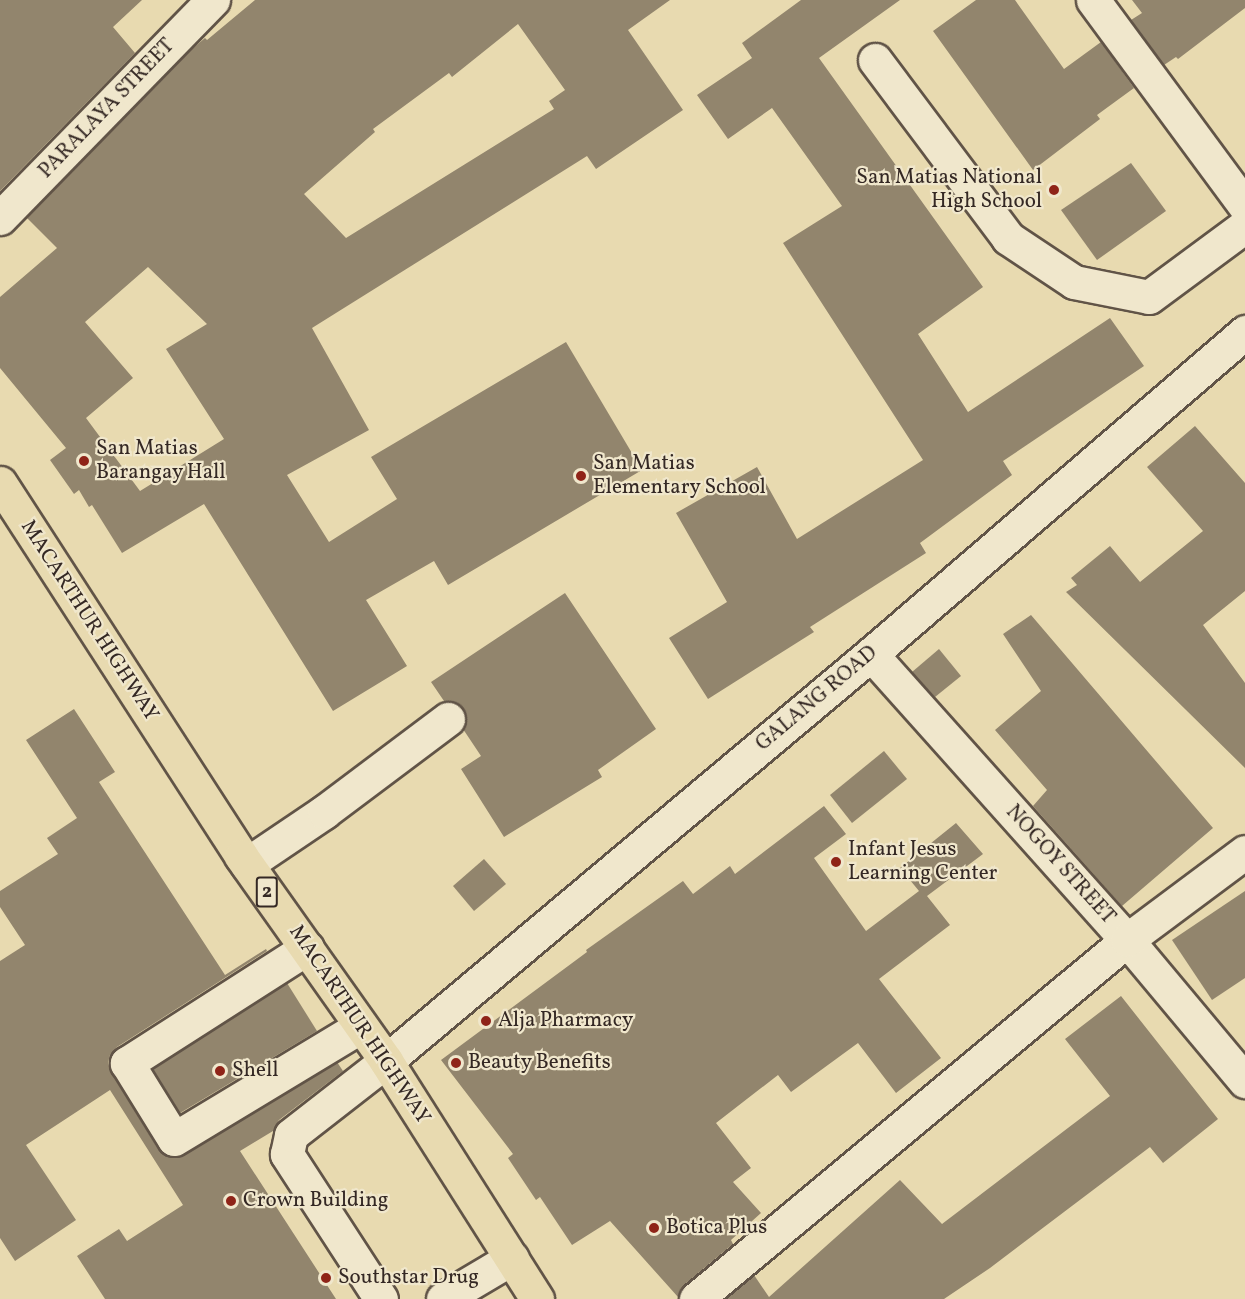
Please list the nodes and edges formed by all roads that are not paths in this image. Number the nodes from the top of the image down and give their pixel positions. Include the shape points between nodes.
1 (213, 0) edge
2 (1093, 0) edge
3 (875, 60) dead end
4 (1245, 206) edge
5 (0, 218) edge
6 (1245, 226) edge
7 (1245, 332) edge
8 (0, 483) edge
9 (871, 654) junction
10 (448, 719) dead end
11 (1245, 852) edge
12 (247, 864) junction
13 (1127, 940) junction
14 (307, 948) junction
15 (361, 1026) junction
16 (386, 1061) junction
17 (1245, 1081) edge
18 (512, 1258) junction
19 (381, 1299) edge
20 (443, 1299) edge
21 (537, 1299) edge
22 (696, 1299) edge

1 - 5 street, PARALAYA STREET
2 - 4 street
3 - 6 street via 1008,238 1074,282 1149,297
7 - 9 street, GALANG ROAD
8 - 12 highway, MACARTHUR HIGHWAY / 2
9 - 13 street, NOGOY STREET
9 - 16 street, GALANG ROAD
10 - 12 street
11 - 13 street
12 - 14 highway, MACARTHUR HIGHWAY / 2
13 - 17 street, NOGOY STREET
13 - 22 street
14 - 15 highway, MACARTHUR HIGHWAY / 2
14 - 15 street via 127,1063 174,1139
15 - 16 highway, MACARTHUR HIGHWAY / 2
16 - 18 highway, MACARTHUR HIGHWAY / 2
16 - 19 street, GALANG ROAD via 291,1135 287,1154
18 - 20 street
18 - 21 highway, MACARTHUR HIGHWAY / 2

